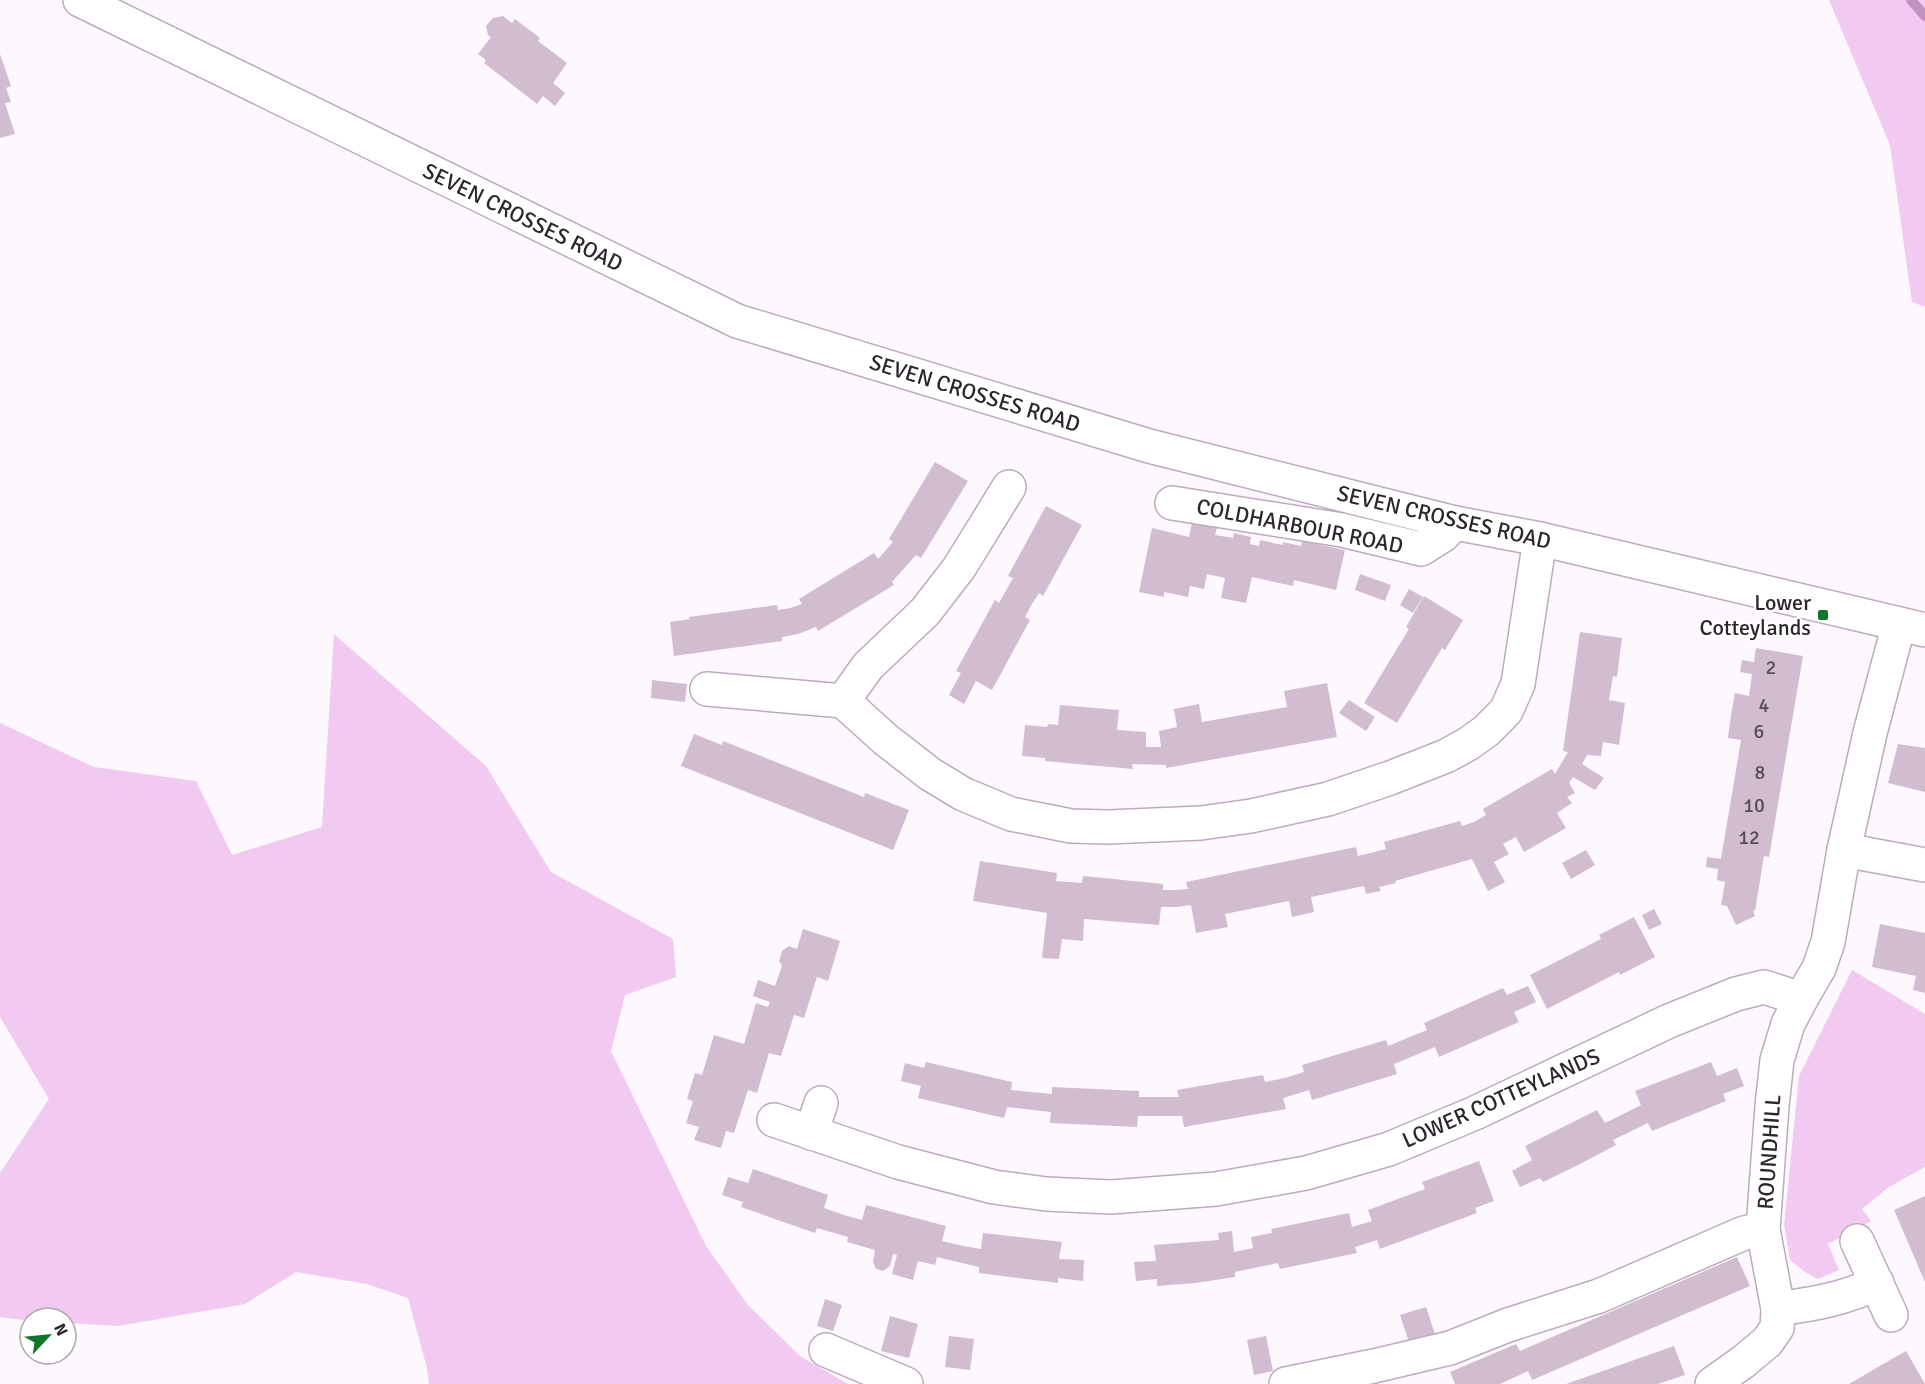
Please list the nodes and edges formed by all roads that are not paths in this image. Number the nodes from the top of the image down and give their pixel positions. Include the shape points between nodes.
1 (80, 0) edge
2 (1010, 487) dead end
3 (1172, 503) dead end
4 (1455, 523) junction
5 (1540, 539) junction
6 (1912, 627) edge
7 (707, 689) dead end
8 (843, 701) junction
9 (1844, 850) junction
10 (1925, 865) edge
11 (1801, 999) junction
12 (774, 1120) dead end
13 (1763, 1229) junction
14 (1857, 1241) dead end
15 (1877, 1283) junction
16 (1778, 1309) junction
17 (1891, 1315) dead end
18 (826, 1350) dead end
19 (906, 1384) edge
20 (1286, 1384) edge
21 (1712, 1384) edge

1 - 4 street, SEVEN CROSSES ROAD via 737,321 1149,446
2 - 8 street via 932,604 868,666
3 - 4 street, COLDHARBOUR ROAD via 1342,530 1421,549 1443,536
4 - 5 street, SEVEN CROSSES ROAD
5 - 6 street, SEVEN CROSSES ROAD
5 - 8 street via 1518,684 1506,711 1486,731 1446,756 1317,801 1201,823 1108,827 1071,826 1011,814 963,794 930,774
6 - 9 street via 1870,733
7 - 8 street
9 - 10 street
9 - 11 street via 1828,942
11 - 12 street, LOWER COTTEYLANDS via 1764,987 1736,994 1389,1149 1306,1173 1216,1189 1111,1197 994,1187 898,1162 816,1118
11 - 13 street, ROUNDHILL via 1777,1060
13 - 16 street, ROUNDHILL
13 - 20 street via 1744,1233 1599,1296 1450,1348
14 - 15 street
15 - 16 street via 1827,1302
15 - 17 street
16 - 21 street, ROUNDHILL via 1777,1328 1767,1342
18 - 19 street

